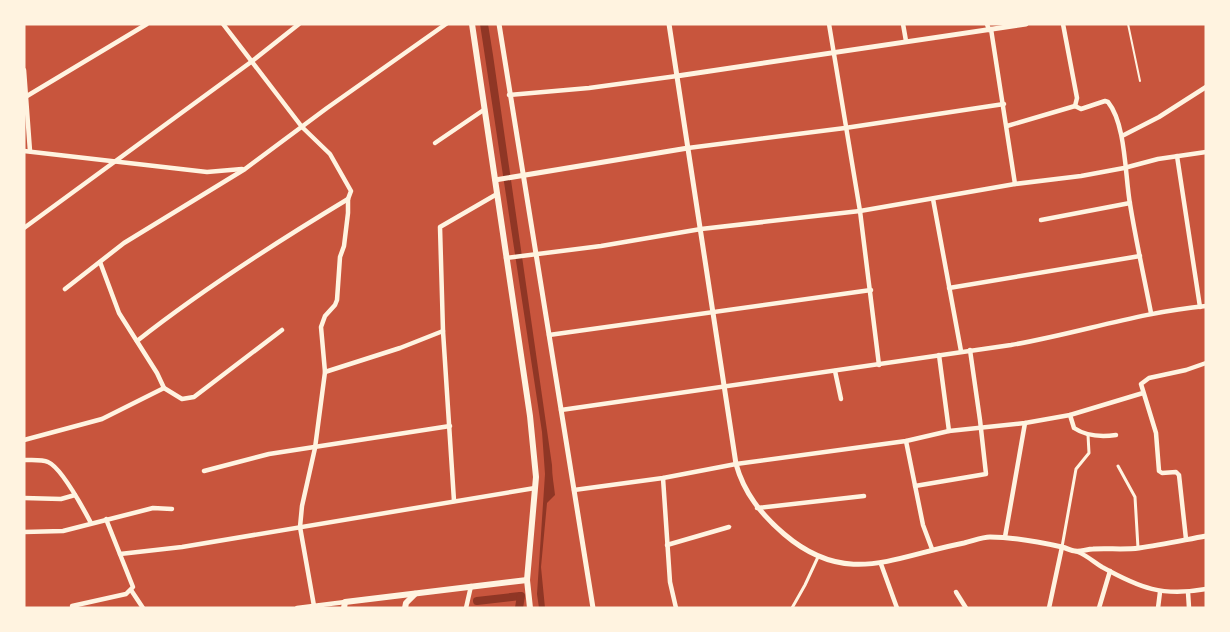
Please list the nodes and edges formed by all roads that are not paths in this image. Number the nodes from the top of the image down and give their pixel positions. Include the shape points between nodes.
1 (147, 24) edge
2 (223, 24) edge
3 (299, 24) edge
4 (446, 24) edge
5 (472, 24) edge
6 (499, 24) edge
7 (669, 24) edge
8 (829, 24) edge
9 (903, 24) edge
10 (1026, 24) edge
11 (1063, 24) edge
12 (1128, 24) edge
13 (989, 28) edge
14 (906, 41) junction
15 (833, 51) junction
16 (251, 62) junction
17 (24, 70) edge
18 (677, 76) junction
19 (1140, 81) dead end
20 (1206, 87) edge
21 (509, 95) junction
22 (27, 96) junction
23 (1004, 104) junction
24 (1075, 106) junction
25 (485, 109) junction
26 (1006, 126) junction
27 (302, 127) junction
28 (845, 128) junction
29 (1122, 136) junction
30 (435, 143) dead end
31 (688, 148) junction
32 (27, 151) edge
33 (1206, 152) edge
34 (1177, 156) junction
35 (116, 160) junction
36 (1124, 168) junction
37 (245, 169) junction
38 (520, 176) junction
39 (497, 180) junction
40 (1015, 184) junction
41 (497, 194) junction
42 (348, 199) junction
43 (933, 199) junction
44 (1130, 203) junction
45 (860, 210) junction
46 (1041, 220) dead end
47 (24, 228) edge
48 (701, 229) junction
49 (533, 255) junction
50 (1140, 256) junction
51 (508, 258) junction
52 (100, 262) junction
53 (949, 288) junction
54 (64, 289) dead end
55 (871, 290) junction
56 (1203, 307) edge
57 (713, 311) junction
58 (1151, 313) junction
59 (282, 330) dead end
60 (443, 331) junction
61 (549, 335) junction
62 (137, 341) junction
63 (970, 350) junction
64 (961, 351) junction
65 (939, 355) junction
66 (1206, 363) edge
67 (879, 364) junction
68 (835, 371) junction
69 (325, 372) junction
70 (723, 386) junction
71 (164, 387) junction
72 (1143, 393) junction
73 (841, 399) dead end
74 (561, 410) junction
75 (1070, 415) junction
76 (1025, 423) junction
77 (450, 426) junction
78 (981, 429) junction
79 (949, 431) junction
80 (1088, 434) junction
81 (1116, 435) dead end
82 (24, 440) edge
83 (906, 441) junction
84 (315, 448) junction
85 (24, 460) edge
86 (736, 464) junction
87 (1118, 466) dead end
88 (204, 471) dead end
89 (663, 478) junction
90 (915, 486) junction
91 (535, 488) junction
92 (574, 490) junction
93 (75, 495) junction
94 (864, 496) dead end
95 (24, 498) edge
96 (454, 501) junction
97 (757, 508) junction
98 (172, 509) dead end
99 (106, 519) junction
100 (91, 523) junction
101 (300, 527) junction
102 (729, 527) dead end
103 (24, 532) edge
104 (1206, 536) edge
105 (1005, 537) junction
106 (1186, 540) junction
107 (667, 545) junction
108 (1062, 547) junction
109 (1138, 548) junction
110 (932, 549) junction
111 (1077, 552) junction
112 (120, 554) junction
113 (818, 556) junction
114 (881, 564) junction
115 (1110, 571) junction
116 (527, 580) junction
117 (471, 586) junction
118 (132, 589) junction
119 (1206, 589) edge
120 (956, 592) dead end
121 (1161, 592) junction
122 (1188, 592) junction
123 (416, 593) junction
124 (402, 595) junction
125 (345, 605) edge
126 (72, 606) dead end
127 (405, 606) edge
128 (314, 607) edge
129 (142, 608) edge
130 (297, 608) edge
131 (466, 608) edge
132 (530, 608) edge
133 (593, 608) edge
134 (676, 608) edge
135 (792, 608) edge
136 (897, 608) edge
137 (966, 608) edge
138 (1049, 608) edge
139 (1099, 608) edge
140 (1158, 608) edge
141 (1189, 608) edge

1 - 22 street
2 - 16 street
3 - 16 street
4 - 27 street
5 - 25 main road
6 - 21 street
7 - 18 street
8 - 15 street
9 - 14 street
10 - 13 street
11 - 24 street via 1077,98
12 - 19 lane
13 - 14 street
13 - 23 street
14 - 15 street
15 - 18 street
15 - 28 street
16 - 27 street
16 - 35 street
17 - 22 street
18 - 21 street
18 - 31 street
20 - 29 street
21 - 38 street
22 - 32 street
23 - 26 street
23 - 28 street
24 - 26 street
24 - 29 street via 1081,109 1108,102
25 - 30 street
25 - 39 main road
26 - 40 street
27 - 37 street
27 - 42 street via 330,154 350,186
28 - 31 street
28 - 45 street
29 - 36 street
31 - 38 street
31 - 48 street
32 - 35 street
33 - 34 street
34 - 36 street
34 - 56 street
35 - 37 street via 207,172
35 - 47 street
36 - 40 street
36 - 44 street
37 - 52 street via 124,243
38 - 39 street
38 - 49 street
39 - 41 main road
40 - 43 street
41 - 51 main road
41 - 60 street via 440,227
42 - 62 street via 297,229
42 - 69 street via 337,300 321,327
43 - 45 street
43 - 53 street
44 - 46 street
44 - 50 street
45 - 48 street
45 - 55 street
48 - 49 street
48 - 57 street
49 - 51 street
49 - 61 street
50 - 53 street
50 - 58 street
51 - 91 main road via 530,416
52 - 54 street
52 - 62 street via 115,305
53 - 64 street
55 - 57 street
55 - 67 street
56 - 58 street
57 - 61 street
57 - 70 street
58 - 63 street via 1055,338
59 - 71 street via 194,398 176,397
60 - 69 street
60 - 77 street
61 - 74 street
62 - 71 street
63 - 64 street
63 - 78 street
64 - 65 street
65 - 67 street
65 - 79 street
66 - 72 street via 1149,378 1141,384
67 - 68 street
68 - 70 street
68 - 73 street
69 - 84 street
70 - 74 street
70 - 86 street
71 - 82 street via 102,419
72 - 75 street
72 - 106 street via 1156,433 1159,471 1179,475
74 - 92 street
75 - 76 street
75 - 80 street via 1074,428
76 - 78 street
76 - 105 street
77 - 84 street
77 - 96 street
78 - 79 street
78 - 90 street via 986,474
79 - 83 street
80 - 81 street
80 - 108 street via 1089,453 1076,469
83 - 86 street
83 - 90 street
84 - 88 street via 269,454
84 - 101 street
85 - 93 street via 47,461
86 - 89 street
86 - 97 street
87 - 109 street via 1135,497
89 - 92 street
89 - 107 street
90 - 110 street
91 - 96 street
91 - 116 main road
92 - 133 street
93 - 95 street via 61,499
93 - 100 street
94 - 97 street
96 - 101 street
97 - 113 street via 791,540
98 - 99 street via 153,508
99 - 100 street
99 - 112 street
100 - 103 street via 63,531
101 - 112 street
101 - 128 street
102 - 107 street
104 - 106 street
105 - 108 street
105 - 110 street
106 - 109 street
107 - 134 street
108 - 111 street
108 - 138 street
109 - 111 street
110 - 114 street
111 - 115 street
112 - 118 street
113 - 114 street via 839,563
113 - 135 street
114 - 136 street
115 - 121 street
115 - 139 street
116 - 117 main road
116 - 132 main road
117 - 123 main road
117 - 131 street
118 - 126 street via 126,594
118 - 129 street
119 - 122 street
120 - 137 street
121 - 122 street
121 - 140 street
122 - 141 street
123 - 124 main road
123 - 127 main road
124 - 125 main road
124 - 127 main road
125 - 128 street
128 - 130 street

